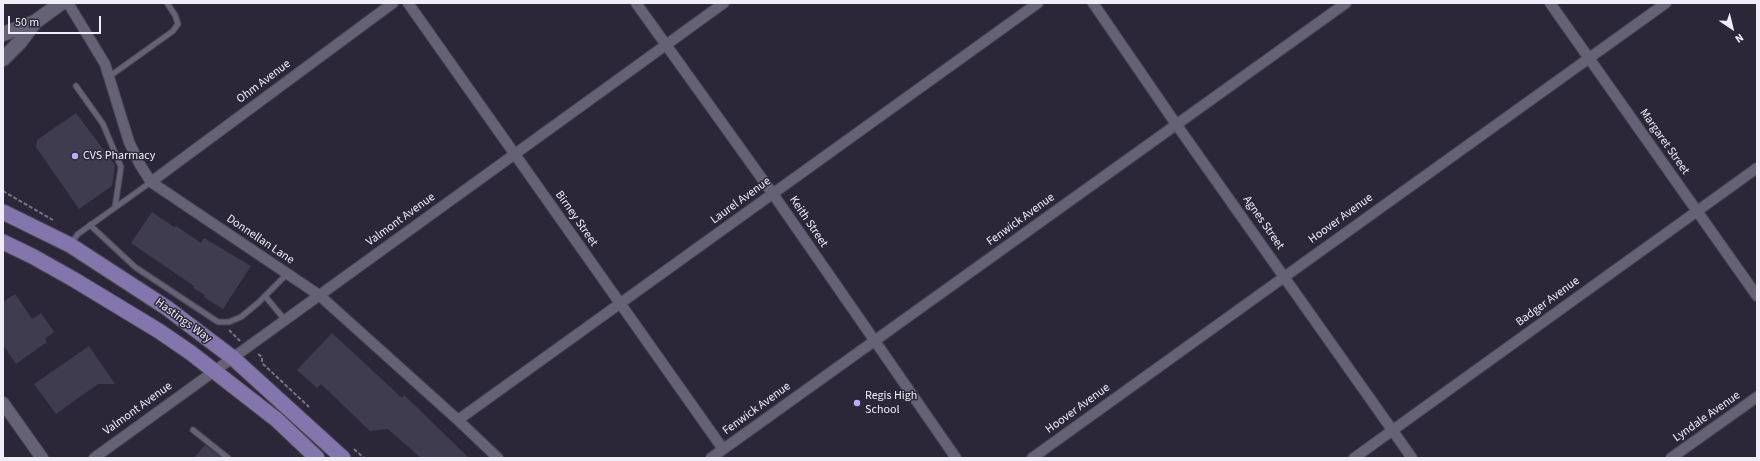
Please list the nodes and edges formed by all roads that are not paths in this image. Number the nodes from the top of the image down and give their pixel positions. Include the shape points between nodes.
1 (61, 3) edge
2 (68, 3) edge
3 (167, 3) edge
4 (393, 3) edge
5 (408, 3) edge
6 (636, 3) edge
7 (724, 3) edge
8 (1038, 3) edge
9 (1093, 3) edge
10 (1346, 3) edge
11 (1550, 3) edge
12 (1666, 3) edge
13 (35, 22) junction
14 (3, 34) edge
15 (666, 45) junction
16 (1588, 58) junction
17 (3, 59) edge
18 (110, 76) junction
19 (76, 86) dead end
20 (1176, 124) junction
21 (515, 154) junction
22 (1757, 168) edge
23 (151, 182) junction
24 (773, 194) junction
25 (115, 207) junction
26 (1696, 211) junction
27 (3, 212) edge
28 (90, 225) junction
29 (3, 242) edge
30 (70, 245) junction
31 (287, 274) junction
32 (1284, 276) junction
33 (1756, 292) edge
34 (319, 295) junction
35 (265, 296) junction
36 (620, 304) junction
37 (285, 320) junction
38 (873, 341) junction
39 (233, 358) junction
40 (215, 370) junction
41 (1757, 397) edge
42 (3, 403) edge
43 (458, 420) junction
44 (193, 430) dead end
45 (1393, 430) junction
46 (723, 449) junction
47 (42, 458) edge
48 (94, 458) edge
49 (228, 458) edge
50 (317, 458) edge
51 (343, 458) edge
52 (498, 458) edge
53 (711, 458) edge
54 (956, 458) edge
55 (1032, 458) edge
56 (1354, 458) edge
57 (1412, 458) edge
58 (1671, 458) edge

1 - 13 main road
2 - 18 street, Donnellan Lane via 96,46
3 - 18 lane via 178,24
4 - 23 street, Ohm Avenue
5 - 21 street, Birney Street
6 - 15 street, Keith Street
7 - 15 street, Valmont Avenue
8 - 24 street, Laurel Avenue
9 - 20 street, Agnes Street
10 - 20 street, Fenwick Avenue
11 - 16 street, Margaret Street
12 - 16 street, Hoover Avenue
13 - 14 main road
13 - 17 main road
15 - 21 street, Valmont Avenue
15 - 24 street, Keith Street
16 - 26 street, Margaret Street
16 - 32 street, Hoover Avenue
18 - 23 street, Donnellan Lane via 129,142
19 - 25 lane via 103,124 120,167
20 - 32 street, Agnes Street
20 - 38 street, Fenwick Avenue
21 - 34 street, Valmont Avenue
21 - 36 street, Birney Street
22 - 26 street, Badger Avenue
23 - 25 lane
23 - 31 street, Donnellan Lane
24 - 36 street, Laurel Avenue
24 - 38 street, Keith Street
25 - 28 lane
26 - 33 street, Margaret Street
26 - 45 street, Badger Avenue
27 - 30 main road, Hastings Way
28 - 30 lane via 78,234
28 - 35 lane via 135,267 218,322 236,320
29 - 40 main road, Hastings Way via 110,301
30 - 39 main road, Hastings Way via 167,308
31 - 34 street, Donnellan Lane
31 - 35 lane
32 - 45 street, Agnes Street
32 - 55 street, Hoover Avenue
34 - 37 street, Valmont Avenue
34 - 43 street, Donnellan Lane
35 - 37 lane
36 - 43 street, Laurel Avenue
36 - 46 street, Birney Street
37 - 39 street, Valmont Avenue
38 - 46 street, Fenwick Avenue
38 - 54 street, Keith Street
39 - 40 street, Valmont Avenue
39 - 51 main road, Hastings Way
40 - 48 street, Valmont Avenue
40 - 50 main road, Hastings Way via 277,420
41 - 58 street, Lyndale Avenue
42 - 47 street
43 - 52 street, Donnellan Lane
44 - 49 lane
45 - 56 street, Badger Avenue
45 - 57 street, Agnes Street
46 - 53 street, Fenwick Avenue

